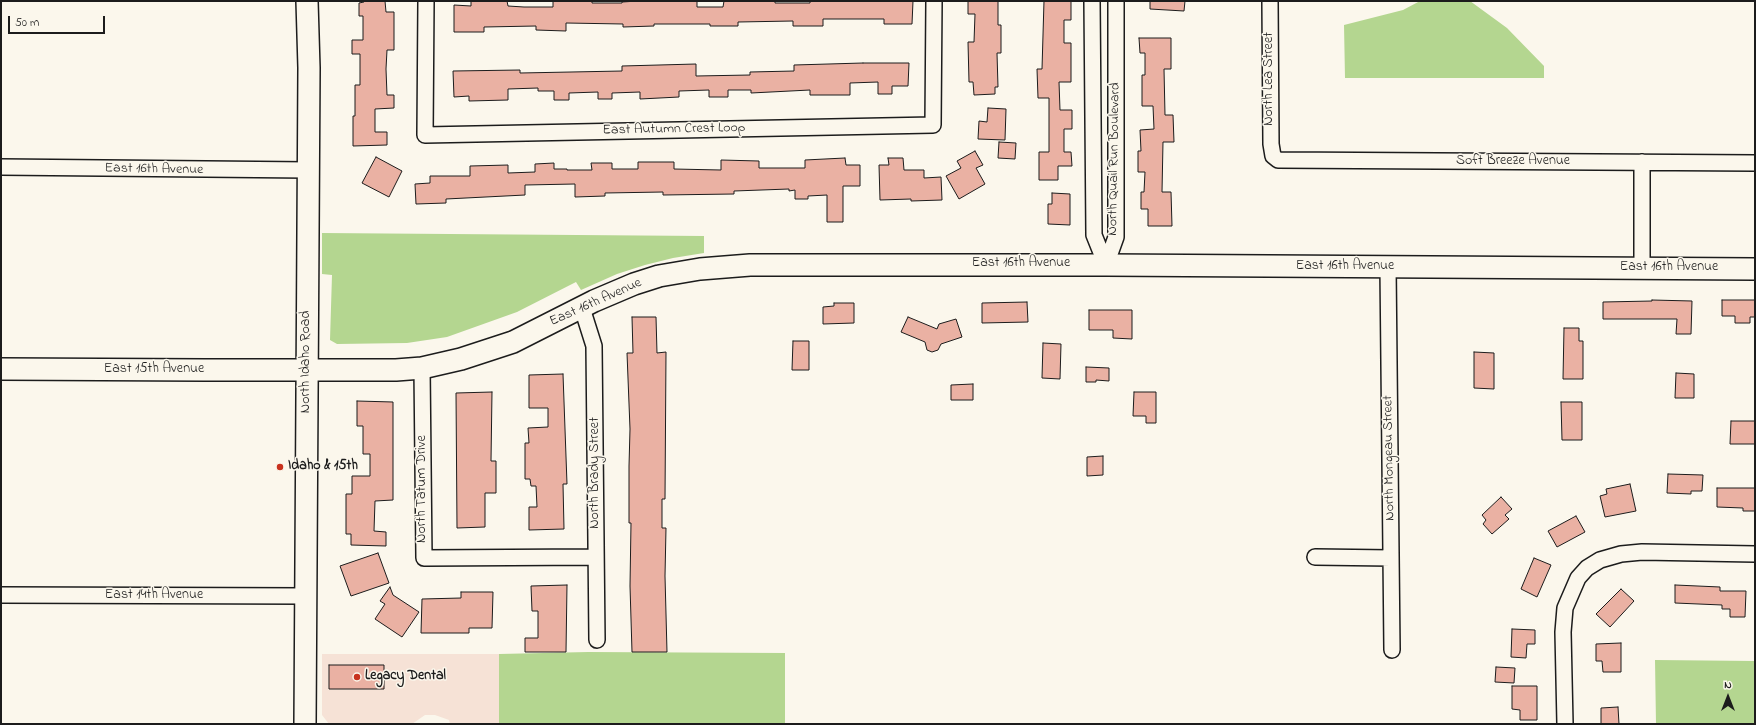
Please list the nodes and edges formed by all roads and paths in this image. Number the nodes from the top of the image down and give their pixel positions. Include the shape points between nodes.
1 (307, 1) edge
2 (426, 1) edge
3 (934, 1) edge
4 (1092, 1) edge
5 (1116, 1) edge
6 (1270, 1) edge
7 (1273, 156) joint
8 (1642, 162) junction
9 (1755, 163) edge
10 (1, 168) edge
11 (308, 170) junction
12 (1106, 264) junction
13 (1388, 267) junction
14 (1642, 268) junction
15 (1755, 269) edge
16 (582, 308) junction
17 (422, 368) junction
18 (1, 369) edge
19 (306, 369) junction
20 (1755, 554) edge
21 (596, 557) junction
22 (1315, 557) dead end
23 (1391, 558) junction
24 (1, 595) edge
25 (306, 596) junction
26 (597, 640) dead end
27 (1392, 650) dead end
28 (305, 724) edge
29 (1565, 724) edge

1 - 11 street, North Idaho Road
2 - 3 street, East Autumn Crest Loop via 425,135 933,125
4 - 12 street, North Quail Run Boulevard via 1094,235
5 - 12 street, North Quail Run Boulevard via 1116,237
6 - 7 street, North Lea Street via 1270,144
7 - 8 street, Soft Breeze Avenue via 1278,160 1292,161
8 - 9 street, Soft Breeze Avenue
8 - 14 street
10 - 11 street, East 16th Avenue
11 - 19 street, North Idaho Road
12 - 13 street, East 16th Avenue
12 - 16 street, East 16th Avenue via 810,264 700,269 659,276 634,284
13 - 14 street, East 16th Avenue
13 - 23 street, North Mongeau Street
14 - 15 street, East 16th Avenue
16 - 17 street, East 16th Avenue via 513,342 461,359
16 - 21 street, North Brady Street via 594,346
17 - 19 street, East 16th Avenue
17 - 21 street, North Tatum Drive via 424,558
18 - 19 street, East 15th Avenue
19 - 25 street, North Idaho Road
20 - 29 street via 1642,552 1620,554 1600,560 1587,568 1578,578 1565,608
21 - 26 street, North Brady Street
22 - 23 street
23 - 27 street, North Mongeau Street
24 - 25 street, East 14th Avenue
25 - 28 street, North Idaho Road

